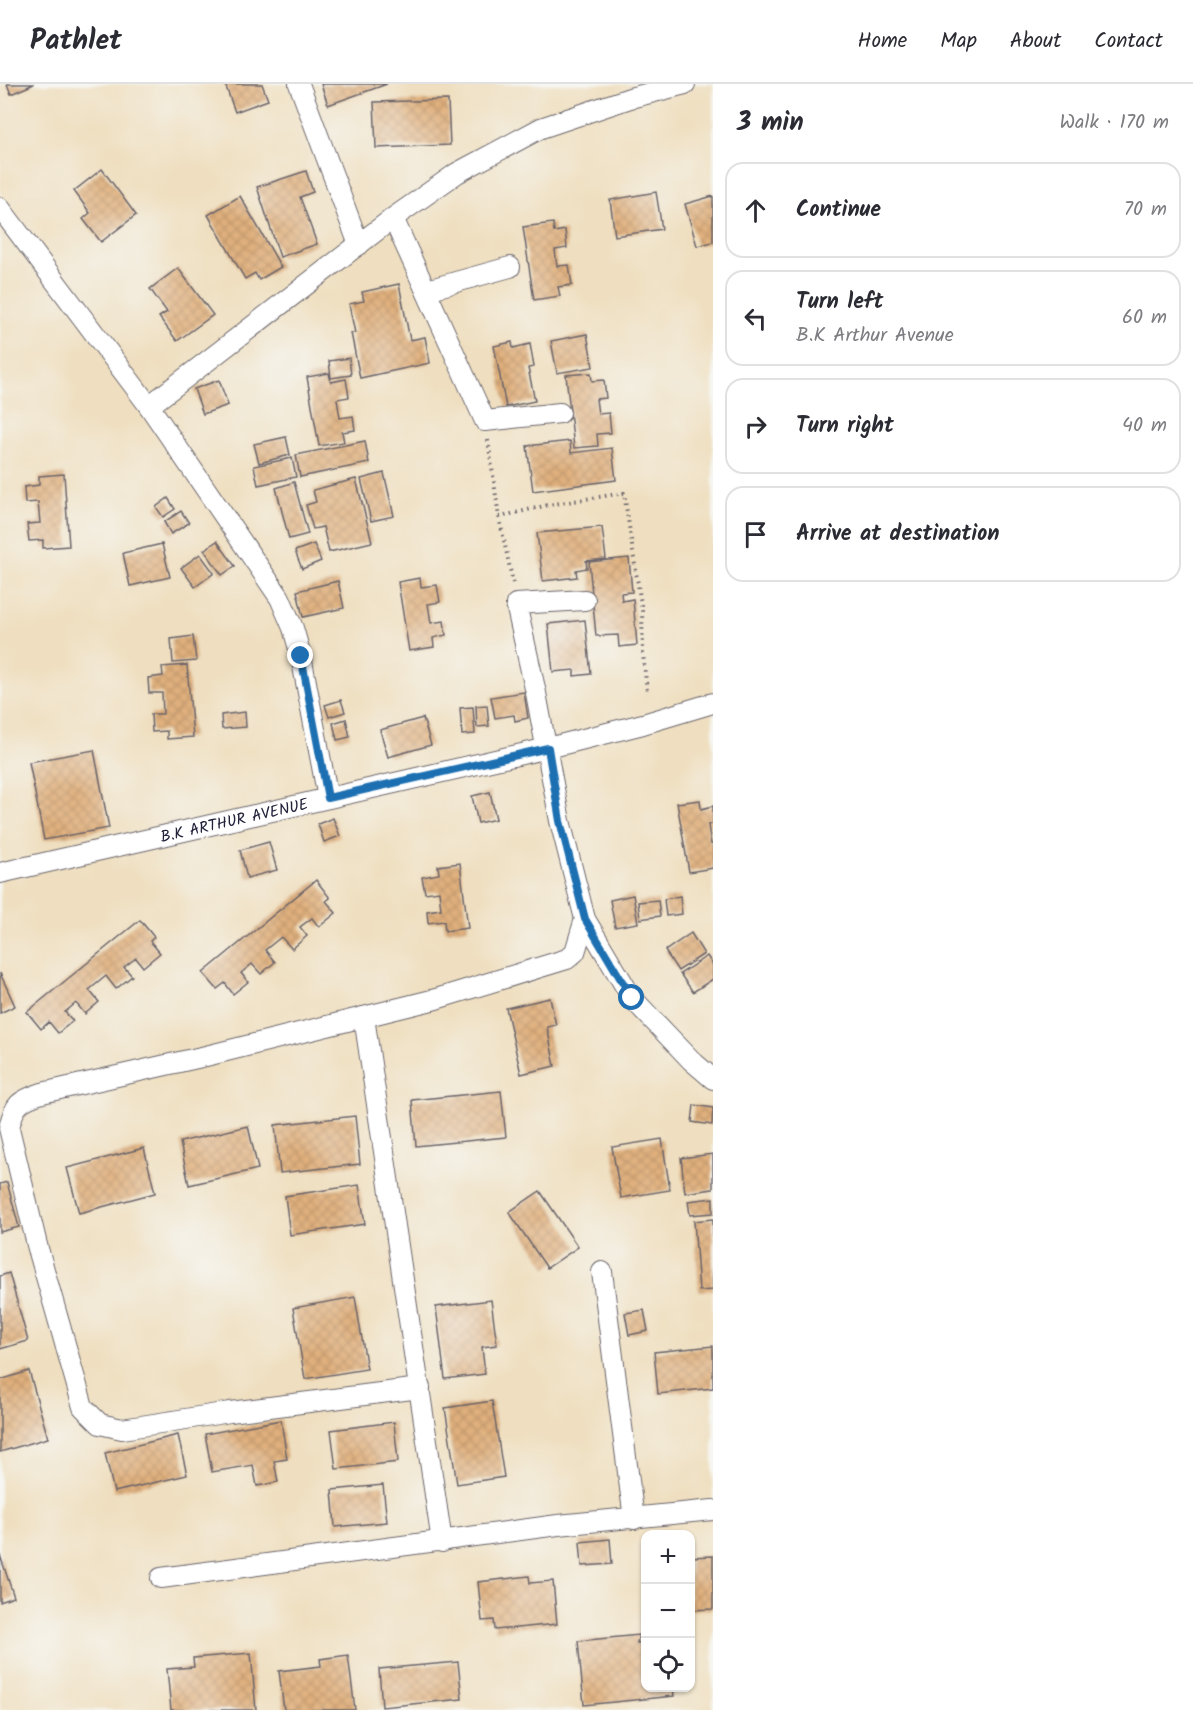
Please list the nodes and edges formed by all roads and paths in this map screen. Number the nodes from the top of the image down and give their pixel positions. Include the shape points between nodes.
1 (299, 84) edge
2 (685, 84) edge
3 (0, 208) edge
4 (393, 218) junction
5 (358, 245) junction
6 (510, 267) dead end
7 (427, 290) junction
8 (149, 406) junction
9 (560, 413) dead end
10 (485, 421) junction
11 (499, 517) junction
12 (585, 600) dead end
13 (516, 604) junction
14 (647, 691) dead end
15 (713, 703) edge
16 (548, 748) junction
17 (328, 798) junction
18 (0, 873) edge
19 (585, 919) junction
20 (364, 1017) junction
21 (713, 1079) edge
22 (602, 1272) dead end
23 (420, 1388) junction
24 (713, 1510) edge
25 (634, 1519) junction
26 (442, 1542) junction
27 (161, 1578) dead end

1 - 5 street
2 - 4 street via 541,128 457,173
3 - 8 street
4 - 5 street
4 - 7 street
5 - 8 street
6 - 7 street
7 - 10 street
8 - 17 street via 280,598 301,656
9 - 10 street
10 - 11 path
11 - 13 path
11 - 14 path via 624,493 642,611
12 - 13 street
13 - 16 street
15 - 16 street, B.K ARTHUR AVENUE
16 - 17 street, B.K ARTHUR AVENUE
16 - 19 street via 560,821
17 - 18 street, B.K ARTHUR AVENUE
19 - 20 street via 576,952 567,959
19 - 21 street via 632,998
20 - 23 street
20 - 23 street via 42,1093 17,1104 9,1128 82,1407 100,1424 122,1429
22 - 25 street
23 - 26 street
24 - 25 street
25 - 26 street via 558,1525
26 - 27 street

